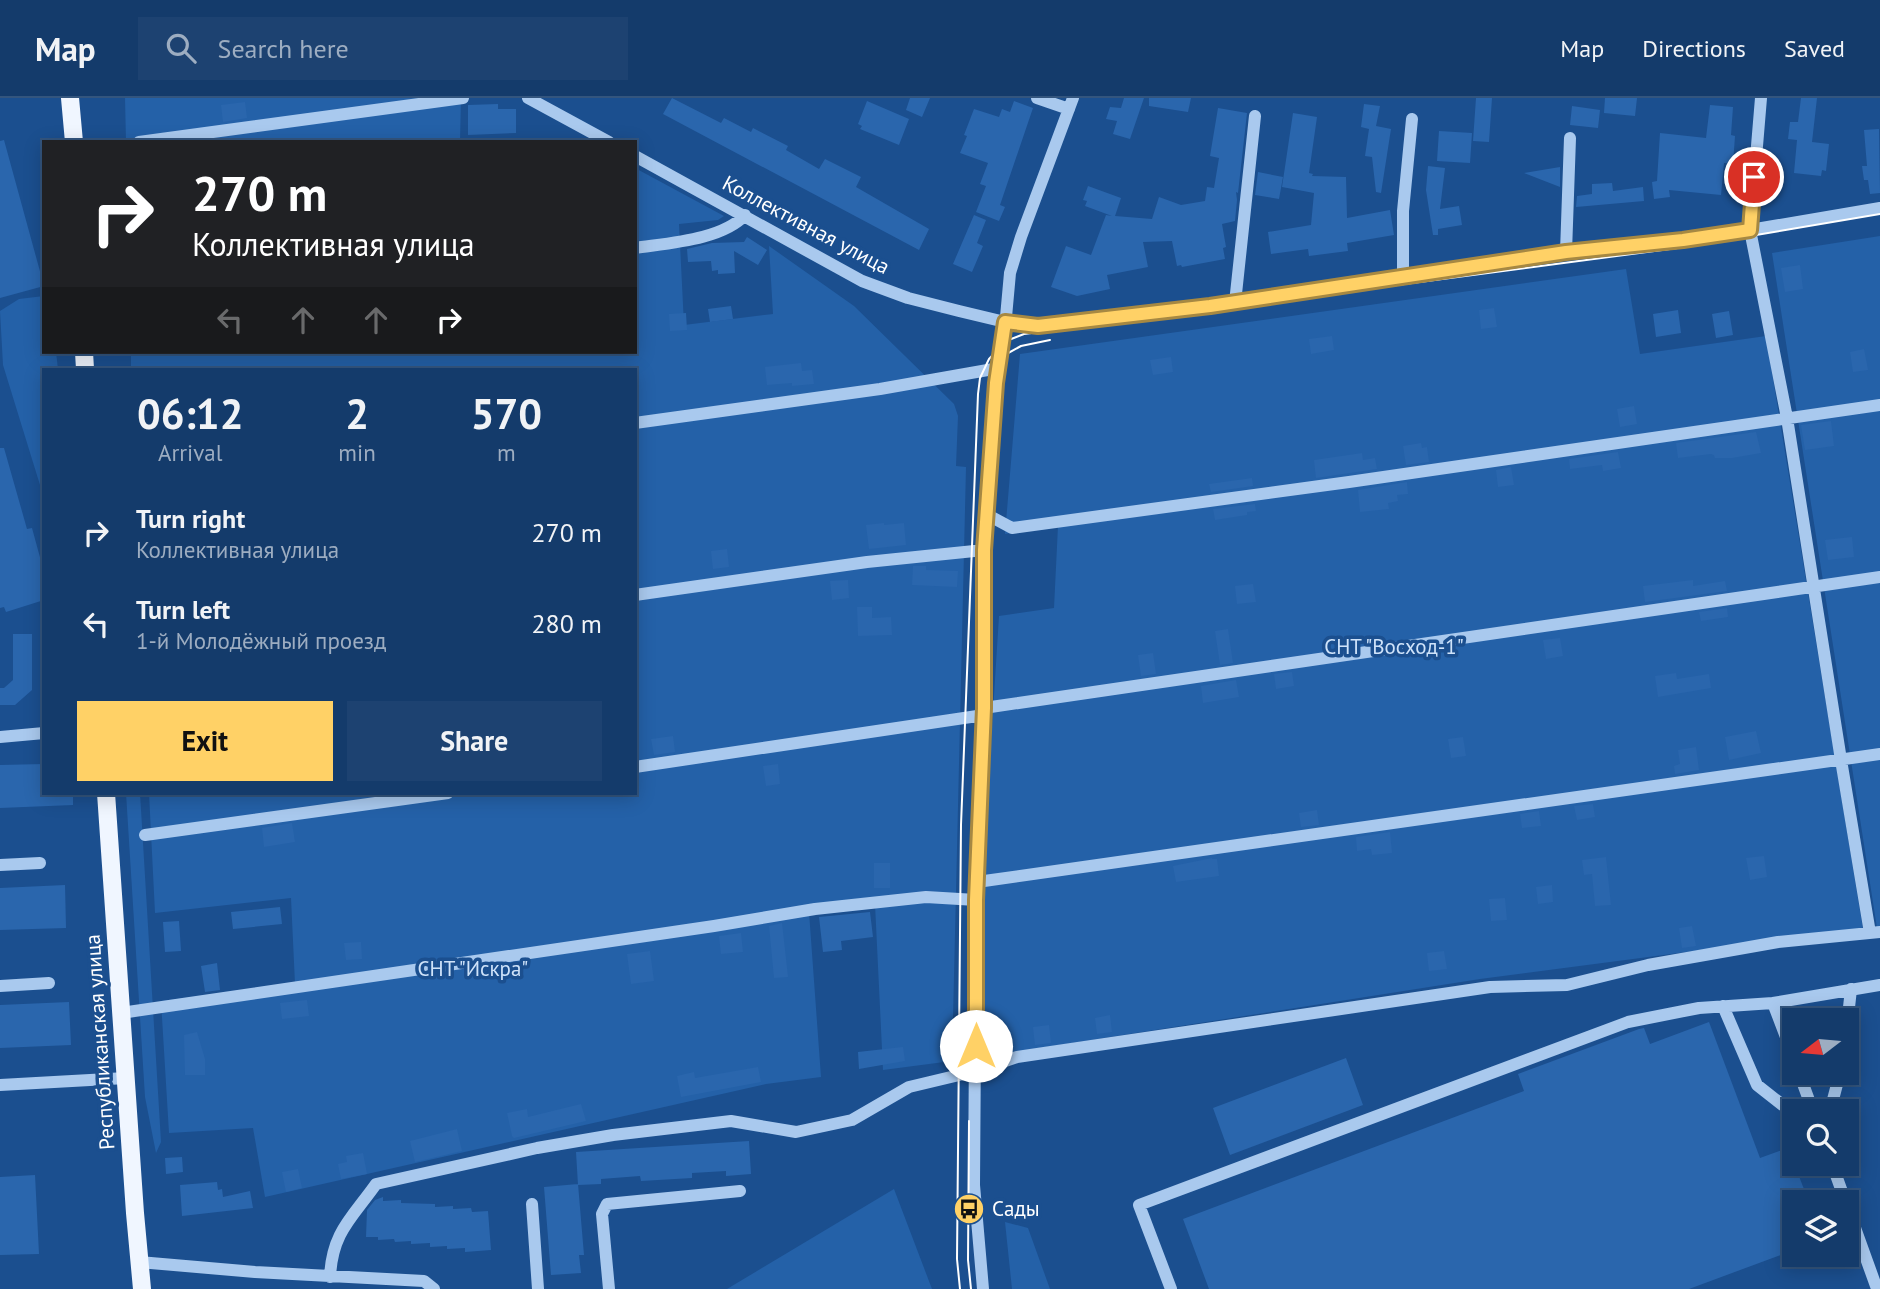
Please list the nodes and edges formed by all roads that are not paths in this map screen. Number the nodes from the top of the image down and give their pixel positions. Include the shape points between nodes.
1 (70, 98) edge
2 (463, 98) edge
3 (528, 98) edge
4 (1037, 98) edge
5 (1761, 98) edge
6 (549, 103) edge
7 (1071, 104) edge
8 (1255, 117) dead end
9 (1412, 119) dead end
10 (1570, 138) dead end
11 (74, 140) edge
12 (154, 140) edge
13 (606, 140) edge
14 (637, 157) edge
15 (1880, 208) edge
16 (745, 215) junction
17 (1750, 230) junction
18 (637, 248) edge
19 (1566, 252) junction
20 (1403, 276) junction
21 (1235, 303) junction
22 (1005, 326) junction
23 (1000, 362) junction
24 (1880, 405) edge
25 (1787, 418) junction
26 (637, 423) edge
27 (986, 514) junction
28 (984, 550) junction
29 (1880, 577) edge
30 (1814, 587) junction
31 (637, 595) edge
32 (984, 711) junction
33 (42, 733) edge
34 (0, 737) edge
35 (1880, 754) edge
36 (1840, 760) junction
37 (637, 767) edge
38 (106, 795) edge
39 (434, 795) edge
40 (145, 835) dead end
41 (40, 863) dead end
42 (0, 865) edge
43 (977, 882) junction
44 (976, 900) junction
45 (1875, 932) edge
46 (49, 983) dead end
47 (1880, 985) edge
48 (0, 986) edge
49 (1851, 989) junction
50 (1773, 1003) junction
51 (1723, 1006) junction
52 (1849, 1008) edge
53 (121, 1013) junction
54 (1782, 1027) edge
55 (976, 1071) junction
56 (126, 1078) junction
57 (0, 1084) edge
58 (1782, 1105) edge
59 (1836, 1176) edge
60 (740, 1191) dead end
61 (532, 1204) dead end
62 (139, 1262) junction
63 (330, 1277) junction
64 (1874, 1286) edge
65 (142, 1289) edge
66 (434, 1289) edge
67 (538, 1289) edge
68 (609, 1289) edge
69 (983, 1289) edge
70 (1171, 1289) edge

1 - 11 main road
2 - 12 street
3 - 6 street
4 - 7 street
5 - 17 street
6 - 13 street
7 - 22 street via 1017,249
8 - 21 street
9 - 20 street via 1403,211
10 - 19 street
14 - 16 street, Коллективная улица
15 - 17 street, Коллективная улица
16 - 18 street via 734,226 688,240
16 - 22 street, Коллективная улица via 862,281
17 - 19 street, Коллективная улица
17 - 25 street
19 - 20 street, Коллективная улица
20 - 21 street, Коллективная улица
21 - 22 street, Коллективная улица
22 - 23 street, bridge
23 - 26 street via 880,389
23 - 27 street
24 - 25 street
25 - 27 street via 1012,528
25 - 30 street
27 - 28 street
28 - 31 street
28 - 32 street
29 - 30 street
30 - 32 street
30 - 36 street
32 - 37 street
32 - 43 street
33 - 34 street
35 - 36 street
36 - 43 street
36 - 45 street
38 - 53 main road, Республиканская улица
39 - 40 street
41 - 42 street
43 - 44 street
44 - 53 street via 926,897 815,909
44 - 55 street
45 - 55 street via 1778,942 1647,965 1567,985 1490,987 1031,1055
46 - 48 street
47 - 49 street
49 - 50 street
49 - 52 street
50 - 51 street
50 - 54 street
51 - 58 street via 1757,1085
51 - 70 street via 1628,1022 1139,1205
53 - 56 main road, Республиканская улица
55 - 63 street via 909,1087 852,1120 796,1132 731,1121 613,1135 376,1184 339,1232
55 - 69 street via 974,1185
56 - 57 street
56 - 62 main road, Республиканская улица
59 - 64 street
60 - 68 street via 607,1204 602,1214
61 - 67 street
62 - 63 street
62 - 65 main road, Республиканская улица
63 - 66 street via 424,1281

